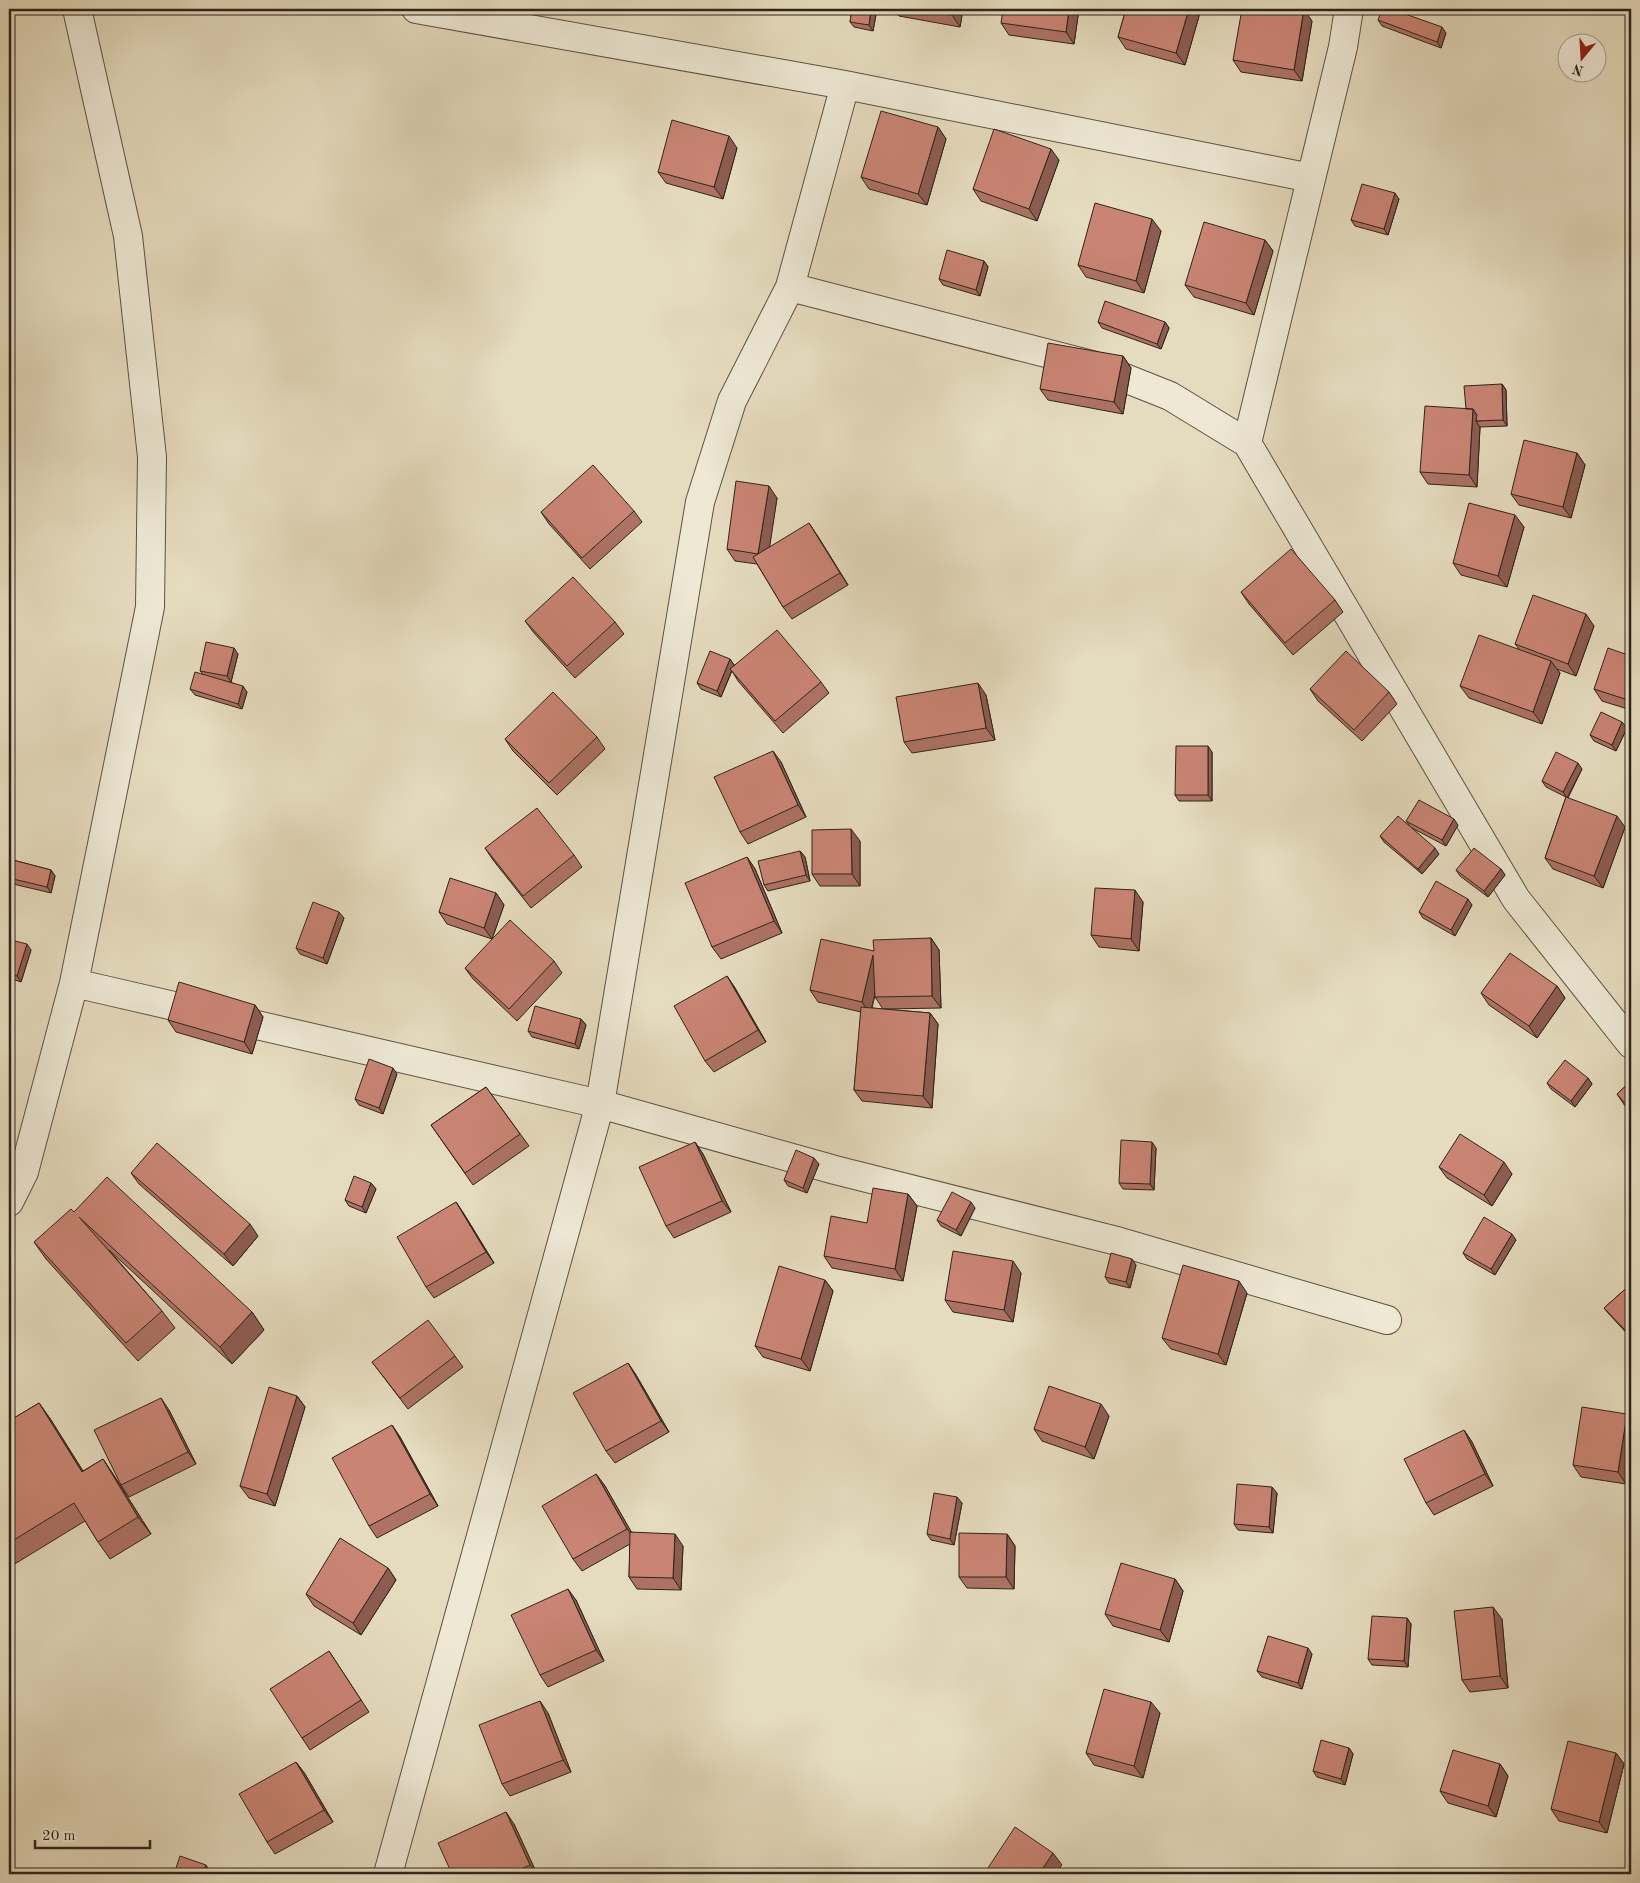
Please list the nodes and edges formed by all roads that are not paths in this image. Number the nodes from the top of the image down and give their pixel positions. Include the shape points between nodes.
1 (78, 9) edge
2 (416, 9) edge
3 (1349, 9) edge
4 (846, 85) junction
5 (1311, 178) junction
6 (790, 287) junction
7 (1247, 443) junction
8 (74, 983) junction
9 (1631, 1044) edge
10 (600, 1104) junction
11 (9, 1202) edge
12 (1387, 1320) dead end
13 (388, 1874) edge

1 - 8 street via 128,236 152,457 150,606
2 - 4 street
3 - 5 street
4 - 5 street
4 - 6 street
5 - 7 street
6 - 7 street via 1092,365 1170,396
6 - 10 street via 732,401 700,502
7 - 9 street via 1516,899
8 - 10 street
8 - 11 street via 24,1172
10 - 12 street via 835,1170 1113,1240
10 - 13 street

